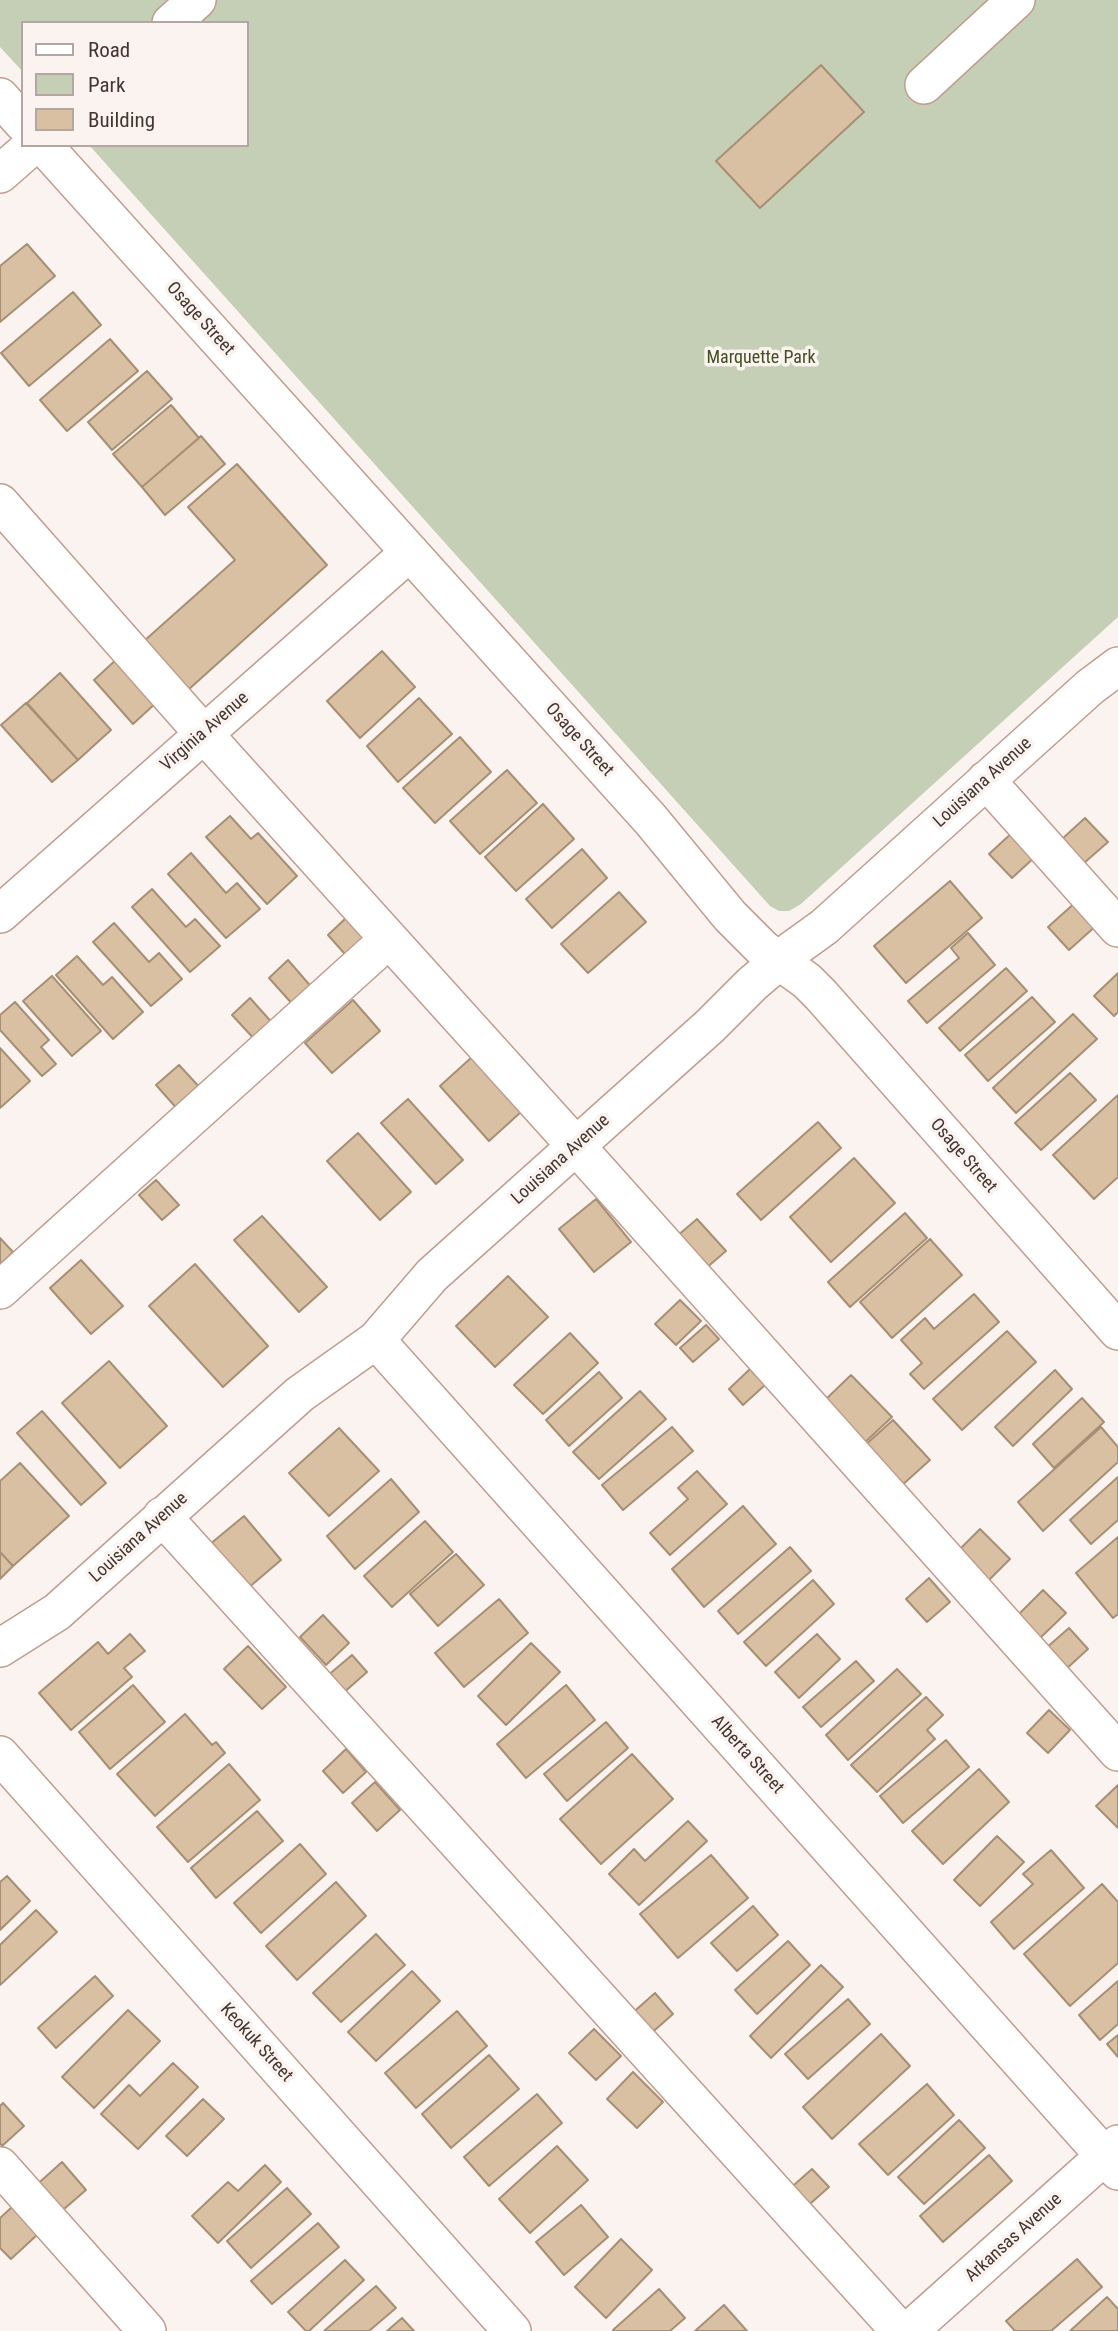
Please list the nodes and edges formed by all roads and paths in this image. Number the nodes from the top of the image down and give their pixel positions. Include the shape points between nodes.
1 (197, 0) edge
2 (1016, 0) edge
3 (173, 21) edge
4 (925, 85) dead end
5 (0, 97) edge
6 (21, 121) edge
7 (31, 147) edge
8 (45, 147) edge
9 (0, 174) edge
10 (7, 525) edge
11 (410, 552) junction
12 (1118, 666) edge
13 (204, 733) junction
14 (986, 780) junction
15 (0, 914) edge
16 (1118, 928) edge
17 (389, 939) junction
18 (779, 960) junction
19 (576, 1146) junction
20 (0, 1290) edge
21 (1118, 1331) edge
22 (376, 1340) junction
23 (162, 1516) junction
24 (0, 1648) edge
25 (1118, 1752) edge
26 (0, 1755) edge
27 (1114, 2157) edge
28 (0, 2166) edge
29 (147, 2331) edge
30 (512, 2331) edge
31 (900, 2331) edge
32 (909, 2331) edge

1 - 3 street
2 - 4 street
5 - 6 street
7 - 9 street
8 - 11 street, Osage Street
10 - 13 street
11 - 13 street, Virginia Avenue
11 - 18 street, Osage Street via 652,820 723,909
12 - 14 street, Louisiana Avenue
13 - 15 street, Virginia Avenue
13 - 17 street
14 - 16 street
14 - 18 street, Louisiana Avenue via 824,927
17 - 19 street
17 - 20 street
18 - 19 street, Louisiana Avenue
18 - 21 street, Osage Street via 821,995
19 - 22 street, Louisiana Avenue via 432,1275
19 - 25 street
22 - 23 street, Louisiana Avenue via 300,1394
22 - 27 street, Alberta Street
23 - 24 street, Louisiana Avenue via 57,1612
23 - 31 street
26 - 30 street, Keokuk Street
27 - 32 street, Arkansas Avenue
28 - 29 street

